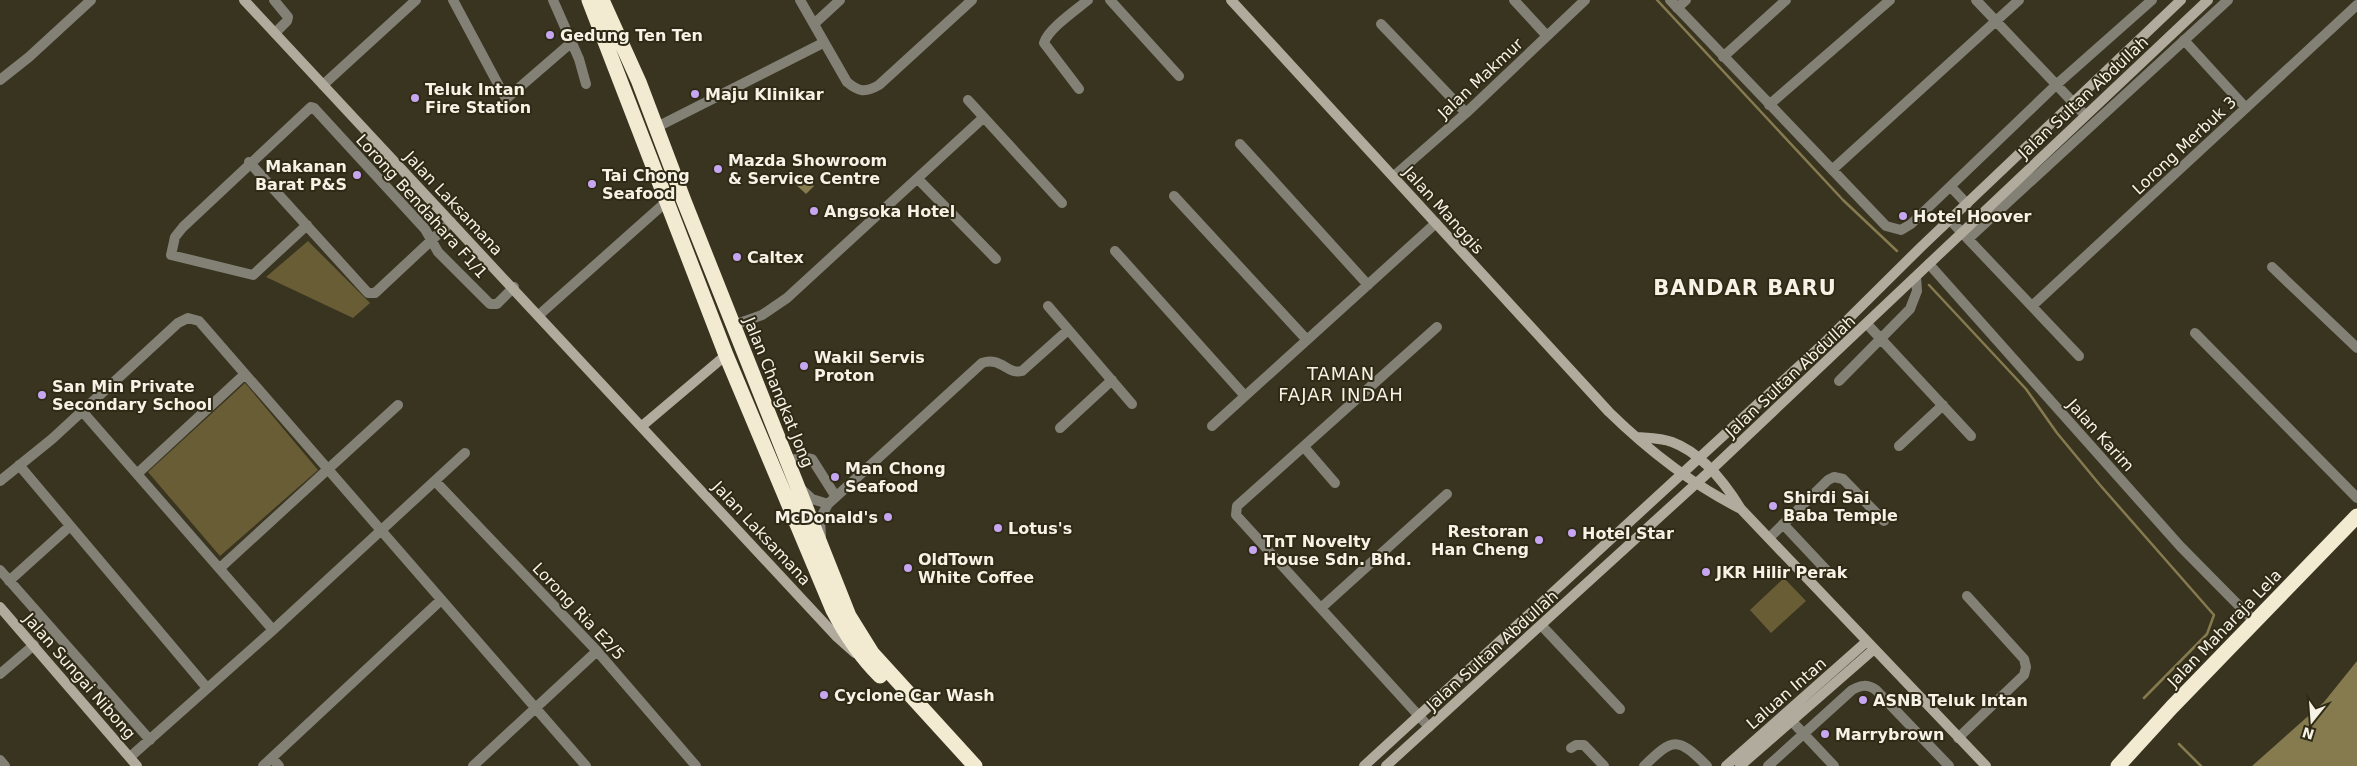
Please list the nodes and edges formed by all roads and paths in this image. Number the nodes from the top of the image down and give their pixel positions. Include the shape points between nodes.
1 (92, 0) edge
2 (244, 0) edge
3 (274, 0) edge
4 (416, 0) edge
5 (453, 0) edge
6 (553, 0) edge
7 (589, 0) edge
8 (602, 0) edge
9 (800, 0) edge
10 (840, 0) edge
11 (972, 0) edge
12 (1088, 0) edge
13 (1110, 0) edge
14 (1232, 0) edge
15 (1514, 0) edge
16 (1585, 0) edge
17 (1686, 0) edge
18 (1786, 0) edge
19 (1890, 0) edge
20 (1976, 0) edge
21 (2019, 0) edge
22 (2152, 0) edge
23 (2181, 0) edge
24 (2208, 0) edge
25 (2228, 0) edge
26 (1674, 4) edge
27 (2357, 5) edge
28 (1996, 21) junction
29 (814, 24) junction
30 (1381, 24) dead end
31 (275, 33) junction
32 (1547, 36) junction
33 (2184, 40) junction
34 (572, 42) junction
35 (823, 43) junction
36 (1723, 57) junction
37 (1179, 76) dead end
38 (0, 80) edge
39 (639, 82) junction
40 (586, 84) dead end
41 (323, 85) junction
42 (2056, 85) junction
43 (1078, 89) dead end
44 (968, 100) dead end
45 (2073, 103) junction
46 (1769, 105) junction
47 (2246, 108) junction
48 (1466, 113) junction
49 (2086, 115) junction
50 (983, 118) junction
51 (637, 126) junction
52 (657, 128) junction
53 (1240, 144) dead end
54 (249, 162) junction
55 (1832, 170) junction
56 (1394, 176) junction
57 (918, 178) junction
58 (1951, 186) junction
59 (1174, 196) dead end
60 (666, 202) junction
61 (1062, 203) dead end
62 (1967, 204) junction
63 (1950, 220) junction
64 (451, 222) junction
65 (1436, 224) junction
66 (307, 225) junction
67 (1965, 236) junction
68 (432, 241) junction
69 (1115, 251) dead end
70 (996, 259) dead end
71 (1929, 264) junction
72 (2272, 267) dead end
73 (1916, 277) junction
74 (1368, 285) junction
75 (514, 288) junction
76 (1874, 293) junction
77 (1048, 306) dead end
78 (2032, 306) junction
79 (539, 315) junction
80 (1867, 324) junction
81 (734, 325) junction
82 (1437, 327) dead end
83 (1068, 330) junction
84 (1837, 330) junction
85 (2195, 333) dead end
86 (1307, 340) junction
87 (1882, 340) junction
88 (2357, 348) edge
89 (726, 355) junction
90 (2079, 356) dead end
91 (244, 374) junction
92 (1112, 380) junction
93 (1839, 380) dead end
94 (759, 390) junction
95 (1245, 396) junction
96 (1132, 404) dead end
97 (398, 405) dead end
98 (1943, 405) junction
99 (82, 411) junction
100 (642, 426) junction
101 (1212, 426) dead end
102 (1060, 428) dead end
103 (759, 434) junction
104 (1971, 436) dead end
105 (1637, 437) junction
106 (1899, 446) dead end
107 (1304, 447) junction
108 (465, 453) dead end
109 (1698, 458) junction
110 (787, 460) junction
111 (19, 465) junction
112 (328, 470) junction
113 (1711, 470) junction
114 (1682, 472) junction
115 (138, 473) junction
116 (0, 481) edge
117 (435, 481) junction
118 (1335, 483) dead end
119 (1697, 483) junction
120 (797, 485) junction
121 (1447, 494) dead end
122 (2357, 498) edge
123 (832, 501) junction
124 (1741, 509) junction
125 (2357, 516) edge
126 (1884, 521) dead end
127 (1783, 524) junction
128 (70, 526) junction
129 (380, 531) junction
130 (1769, 538) junction
131 (822, 548) junction
132 (220, 568) junction
133 (0, 570) edge
134 (1829, 573) dead end
135 (9, 580) junction
136 (1967, 596) dead end
137 (441, 600) junction
138 (0, 607) edge
139 (1321, 608) junction
140 (2254, 622) junction
141 (1542, 626) junction
142 (273, 630) junction
143 (34, 644) junction
144 (1870, 646) junction
145 (597, 651) junction
146 (862, 658) junction
147 (0, 674) edge
148 (207, 688) junction
149 (536, 708) junction
150 (1620, 709) dead end
151 (1419, 715) junction
152 (1788, 718) junction
153 (1429, 727) junction
154 (1802, 733) junction
155 (1958, 738) junction
156 (150, 740) junction
157 (1571, 748) dead end
158 (130, 758) junction
159 (272, 758) junction
160 (0, 760) edge
161 (1984, 765) edge
162 (5, 766) edge
163 (137, 766) edge
164 (263, 766) edge
165 (279, 766) edge
166 (473, 766) edge
167 (586, 766) edge
168 (696, 766) edge
169 (962, 766) edge
170 (975, 766) edge
171 (1364, 766) edge
172 (1386, 766) edge
173 (1604, 766) edge
174 (1644, 766) edge
175 (1707, 766) edge
176 (1726, 766) edge
177 (1740, 766) edge
178 (1768, 766) edge
179 (1834, 766) edge
180 (1949, 766) edge
181 (2118, 766) edge

1 - 38 street
2 - 31 street, Jalan Laksamana
3 - 31 street via 288,17
4 - 41 street
5 - 34 street via 506,99
6 - 34 street
7 - 51 highway, Jalan Changkat Jong
8 - 39 highway, Jalan Changkat Jong
9 - 29 street
10 - 29 street
11 - 35 street via 879,85 868,91 857,90 846,82
12 - 43 street via 1054,30 1044,44
13 - 37 street
14 - 56 street, Jalan Manggis
15 - 32 street
16 - 32 street, Jalan Makmur
17 - 26 street
18 - 36 street
19 - 46 street
20 - 28 street
21 - 28 street
22 - 42 street
23 - 45 street, Jalan Sultan Abdullah
24 - 49 street, Jalan Sultan Abdullah
25 - 33 street
26 - 36 street
27 - 47 street, Lorong Merbuk 3
28 - 42 street
28 - 55 street
29 - 35 street
30 - 48 street
31 - 41 street, Jalan Laksamana
32 - 48 street, Jalan Makmur
33 - 47 street
33 - 67 street
34 - 40 street
35 - 52 street
36 - 46 street
39 - 51 highway via 632,90
39 - 52 highway, Jalan Changkat Jong
41 - 64 street, Jalan Laksamana
42 - 45 street
42 - 58 street
44 - 50 street
45 - 49 street
45 - 62 street, Jalan Sultan Abdullah
46 - 55 street
47 - 78 street, Lorong Merbuk 3
48 - 56 street, Jalan Makmur
49 - 67 street, Jalan Sultan Abdullah
50 - 57 street
50 - 61 street
51 - 60 highway, Jalan Changkat Jong
52 - 81 highway, Jalan Changkat Jong
53 - 74 street
54 - 66 street
54 - 66 street via 183,226 175,237 171,255 253,275
54 - 68 street, Lorong Bendahara F1/1 via 311,107 314,108 419,222
55 - 58 street via 1886,226 1901,230
56 - 65 street, Jalan Manggis
57 - 70 street
57 - 81 street via 777,307
58 - 62 street
59 - 86 street
60 - 79 street
60 - 89 highway, Jalan Changkat Jong
62 - 63 street, Jalan Sultan Abdullah
63 - 67 street
63 - 76 street, Jalan Sultan Abdullah
64 - 68 street
64 - 75 street, Jalan Laksamana
65 - 74 street
65 - 105 street, Jalan Manggis via 1575,377
66 - 68 street via 372,294
67 - 71 street, Jalan Sultan Abdullah
67 - 78 street
68 - 75 street, Lorong Bendahara F1/1 via 438,252 490,304 497,304
69 - 95 street
71 - 73 street, Jalan Sultan Abdullah
71 - 140 street, Jalan Karim via 2180,546
72 - 88 street
73 - 80 street, Jalan Sultan Abdullah
73 - 87 street via 1917,291 1910,309
74 - 86 street
75 - 79 street, Jalan Laksamana
76 - 80 street
76 - 84 street, Jalan Sultan Abdullah
77 - 83 street
78 - 90 street
79 - 100 street, Jalan Laksamana
80 - 84 street via 1856,322
80 - 87 street
80 - 113 street, Jalan Sultan Abdullah
81 - 94 highway, Jalan Changkat Jong
82 - 107 street
83 - 92 street
83 - 123 street via 1022,371 1013,371 995,360 982,363
84 - 109 street, Jalan Sultan Abdullah
85 - 122 street
86 - 95 street
87 - 93 street
87 - 98 street
89 - 100 street
89 - 103 highway, Jalan Changkat Jong
91 - 99 street via 199,322 188,318 178,323
91 - 112 street
91 - 115 street
92 - 96 street
92 - 102 street
94 - 103 highway via 765,423
94 - 110 highway, Jalan Changkat Jong
95 - 101 street
97 - 112 street
98 - 104 street
98 - 106 street
99 - 111 street
99 - 115 street
100 - 146 street, Jalan Laksamana via 837,637
103 - 146 highway, Jalan Changkat Jong via 833,610
105 - 109 street via 1673,443
105 - 114 street, Jalan Manggis
107 - 118 street
107 - 139 street via 1235,511
108 - 117 street
109 - 113 street
109 - 114 street, Jalan Sultan Abdullah
110 - 120 highway, Jalan Changkat Jong
110 - 123 street via 812,459
111 - 116 street
111 - 128 street
112 - 129 street
112 - 132 street
113 - 119 street, Jalan Sultan Abdullah
113 - 124 street
114 - 119 street, Jalan Manggis
114 - 151 street, Jalan Sultan Abdullah
115 - 132 street
117 - 129 street
117 - 145 street, Lorong Ria E2/5
119 - 124 street, Jalan Manggis
119 - 141 street, Jalan Sultan Abdullah
120 - 123 street via 812,499
120 - 131 highway, Jalan Changkat Jong
121 - 139 street
123 - 131 street via 820,519
124 - 130 street
125 - 140 highway, Jalan Maharaja Lela
126 - 127 street via 1843,478 1834,477
127 - 130 street
127 - 134 street
128 - 135 street
128 - 148 street
129 - 137 street
129 - 142 street
130 - 144 street
131 - 170 highway, Jalan Changkat Jong via 840,597 865,642
132 - 142 street
133 - 135 street
135 - 156 street
136 - 155 street via 2024,659 2026,667 2024,675
137 - 149 street
137 - 159 street
138 - 143 street, Jalan Sungai Nibong
139 - 151 street
140 - 181 highway, Jalan Maharaja Lela
141 - 150 street
141 - 153 street, Jalan Sultan Abdullah
142 - 148 street
143 - 147 street
143 - 158 street, Jalan Sungai Nibong
144 - 152 street, Laluan Intan
144 - 155 street
145 - 149 street
145 - 168 street, Lorong Ria E2/5
146 - 169 highway, Jalan Changkat Jong
148 - 156 street
149 - 166 street
149 - 167 street
151 - 153 street
151 - 171 street, Jalan Sultan Abdullah
152 - 154 street
152 - 176 street, Laluan Intan
152 - 177 street, Laluan Intan
153 - 172 street, Jalan Sultan Abdullah
154 - 178 street
154 - 179 street
154 - 180 street via 1852,690 1869,686
155 - 161 street
156 - 158 street
157 - 173 street via 1584,745
158 - 163 street, Jalan Sungai Nibong
159 - 164 street
159 - 165 street
160 - 162 street
174 - 175 street via 1671,744 1686,747

